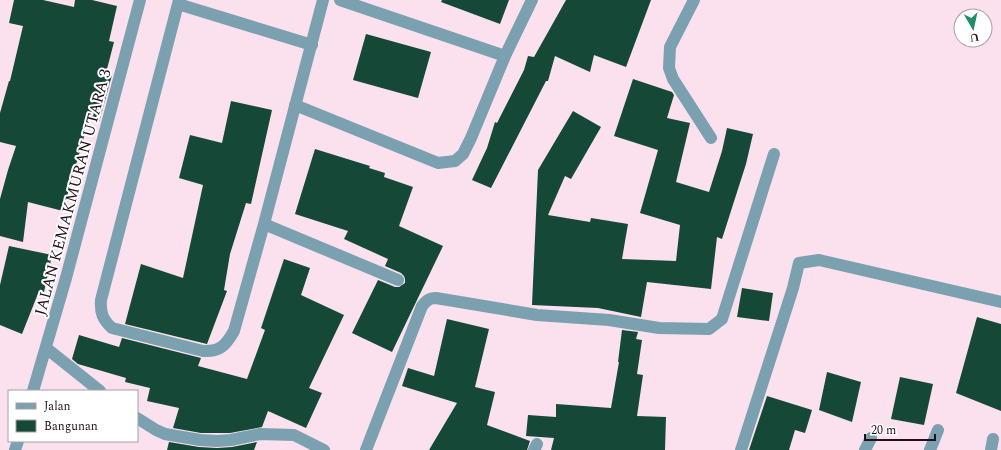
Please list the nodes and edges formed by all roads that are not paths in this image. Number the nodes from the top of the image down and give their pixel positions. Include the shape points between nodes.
1 (140, 0) edge
2 (323, 0) edge
3 (340, 0) edge
4 (532, 0) edge
5 (694, 0) edge
6 (179, 2) edge
7 (312, 44) junction
8 (505, 56) junction
9 (295, 105) junction
10 (711, 138) dead end
11 (774, 154) dead end
12 (264, 224) junction
13 (398, 280) dead end
14 (1001, 302) edge
15 (46, 348) junction
16 (33, 390) edge
17 (99, 390) edge
18 (138, 419) edge
19 (938, 430) dead end
20 (871, 438) dead end
21 (230, 445) edge
22 (324, 450) edge
23 (366, 450) edge
24 (741, 450) edge
25 (865, 450) edge
26 (930, 450) edge

1 - 15 street, JALAN KEMAKMURAN UTARA 3
2 - 7 street
3 - 8 street
4 - 8 street
5 - 10 street via 670,47 669,68 673,79
6 - 7 street
6 - 12 street via 101,300 100,312 104,320 112,328 203,351 221,348 234,331
7 - 9 street
8 - 9 street via 471,138 459,158 450,162 438,162
9 - 12 street
11 - 23 street via 722,318 709,329 659,328 609,320 537,315 436,298 427,300 422,306
12 - 13 street
14 - 24 street via 819,260 799,263 794,288
15 - 16 street, JALAN KEMAKMURAN UTARA 3
15 - 17 street
18 - 21 street via 165,434
19 - 26 street
20 - 25 street
21 - 22 street via 260,434 294,435

